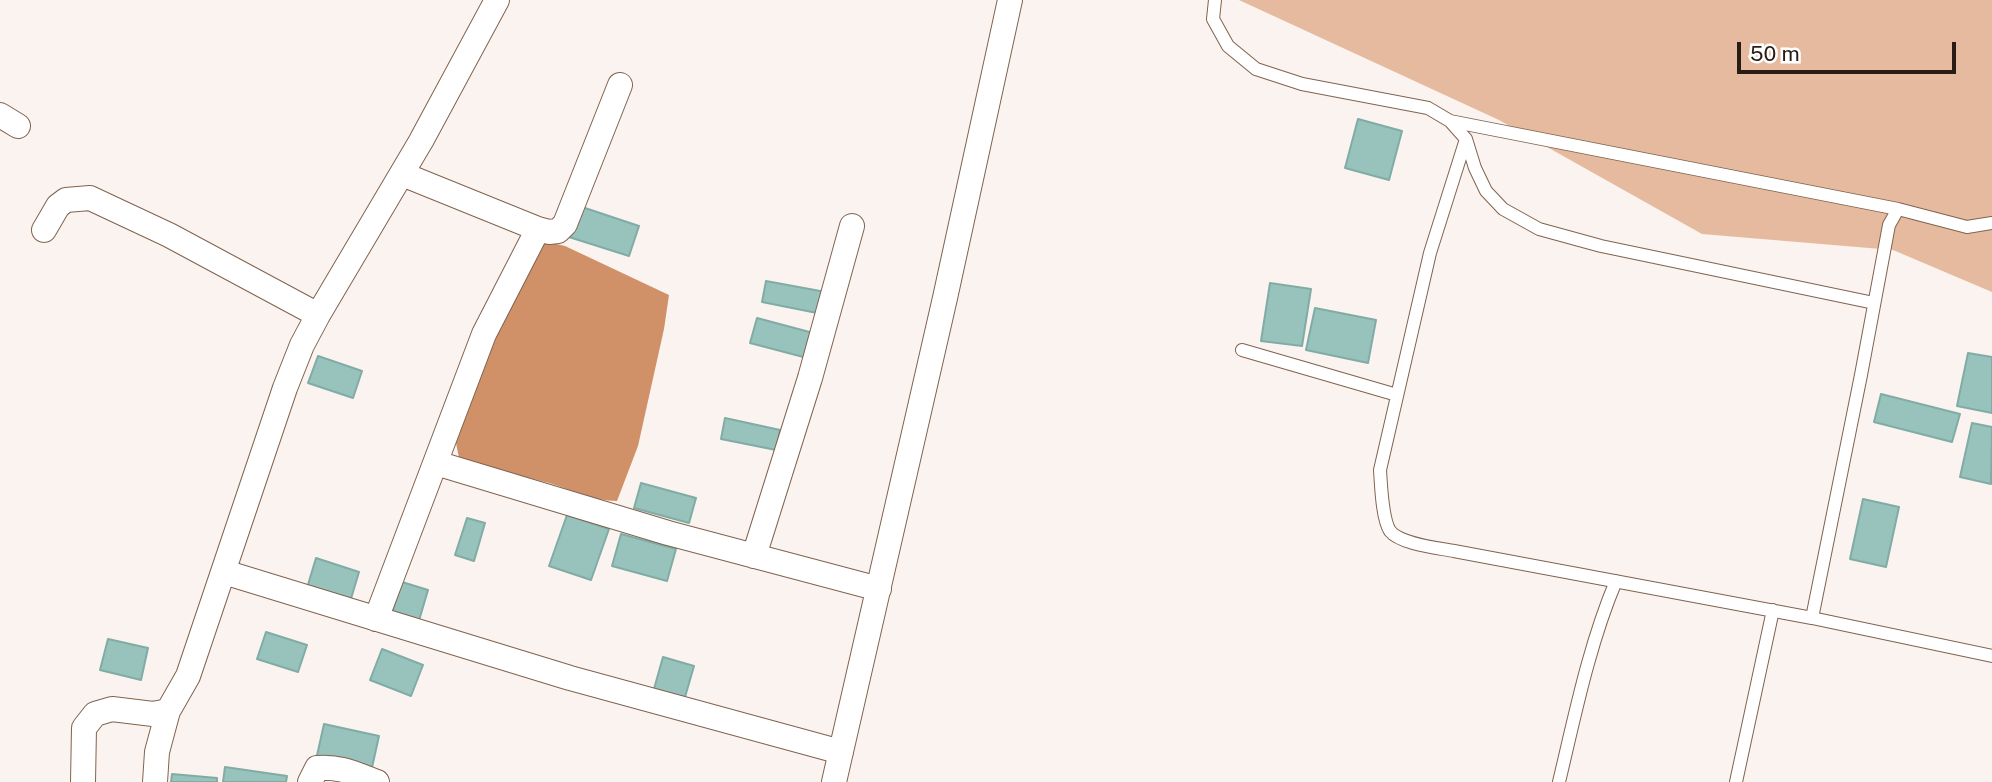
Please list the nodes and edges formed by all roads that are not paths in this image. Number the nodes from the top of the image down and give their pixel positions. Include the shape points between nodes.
1 (497, 0) edge
2 (1010, 0) edge
3 (1215, 0) edge
4 (620, 85) dead end
5 (1450, 121) junction
6 (1466, 139) junction
7 (402, 174) junction
8 (1898, 209) junction
9 (1992, 223) edge
10 (852, 226) dead end
11 (538, 229) junction
12 (44, 230) dead end
13 (1874, 303) junction
14 (318, 315) junction
15 (1242, 350) dead end
16 (1397, 395) junction
17 (436, 463) junction
18 (754, 556) junction
19 (224, 572) junction
20 (1616, 582) junction
21 (879, 589) junction
22 (1773, 610) junction
23 (1812, 618) junction
24 (376, 619) junction
25 (1992, 656) edge
26 (168, 711) junction
27 (841, 752) junction
28 (83, 782) edge
29 (155, 782) edge
30 (310, 782) edge
31 (377, 782) edge
32 (834, 782) edge
33 (1559, 782) edge
34 (1736, 782) edge

1 - 7 street
2 - 21 street
3 - 5 lane via 1213,19 1228,46 1256,69 1302,84 1429,108
4 - 11 street via 565,224 558,231
5 - 6 lane
5 - 8 lane
6 - 13 lane via 1486,191 1503,209 1539,229
6 - 16 lane via 1430,253
7 - 11 street
7 - 14 street
8 - 9 lane via 1967,227
8 - 13 lane via 1889,225
10 - 18 street
11 - 17 street via 484,334
12 - 14 street via 66,200 90,198
13 - 23 lane
14 - 19 street via 285,388
15 - 16 lane
16 - 20 lane via 1380,470 1390,531 1403,540
17 - 18 street
17 - 24 street
18 - 21 street
19 - 24 street
19 - 26 street via 188,676
20 - 22 lane
20 - 33 lane
21 - 27 street
22 - 23 lane
22 - 34 lane
23 - 25 lane
24 - 27 street via 639,698
26 - 28 street via 153,714 112,709 95,714 84,729
26 - 29 street
27 - 32 street
30 - 31 street via 317,768 328,767

